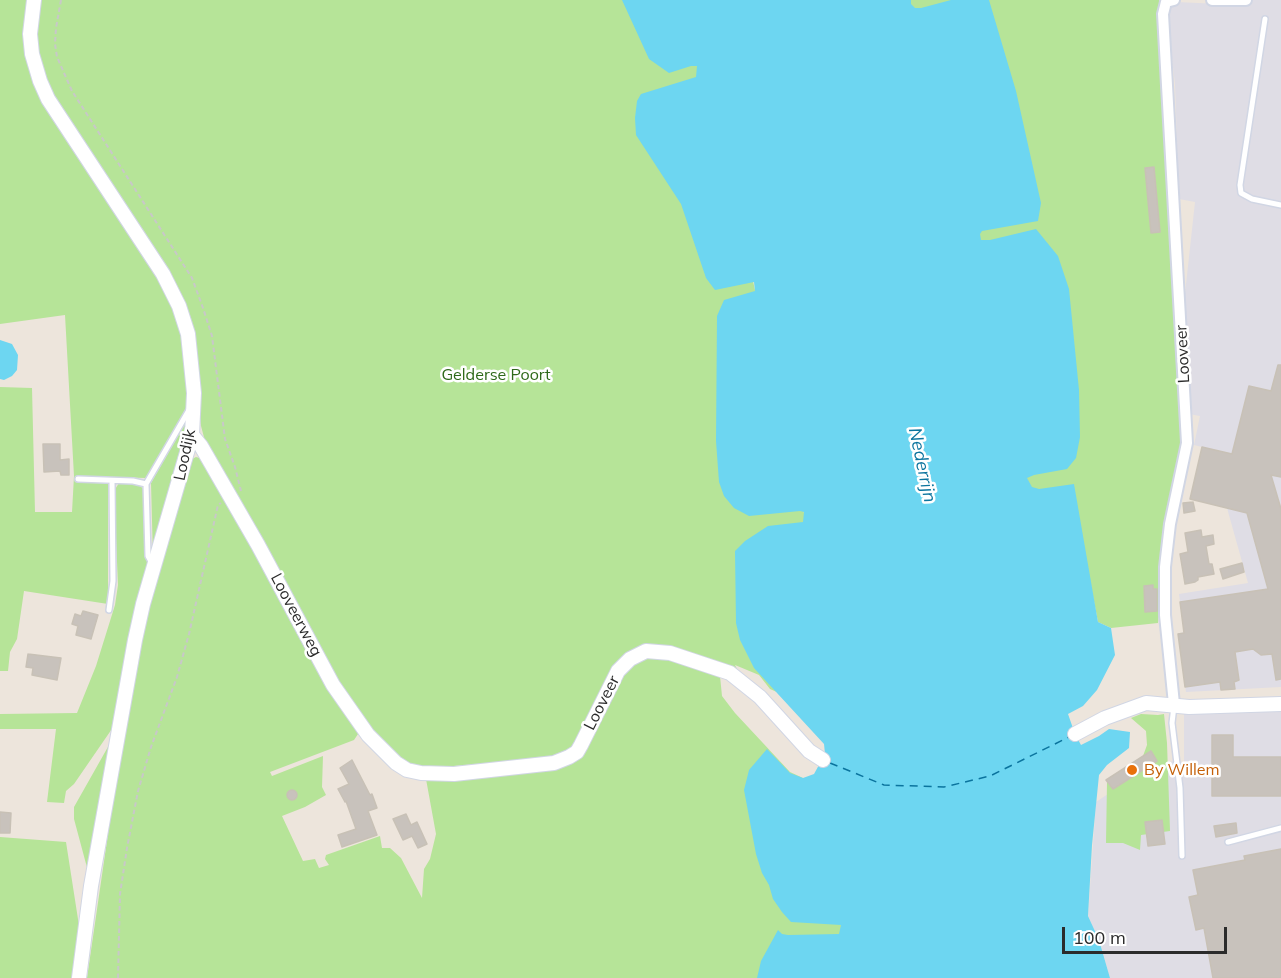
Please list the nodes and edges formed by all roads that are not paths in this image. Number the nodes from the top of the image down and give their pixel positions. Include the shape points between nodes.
1 (34, 0) edge
2 (1212, 0) edge
3 (1246, 0) edge
4 (1170, 1) edge
5 (1265, 19) dead end
6 (1281, 205) edge
7 (193, 404) junction
8 (192, 435) junction
9 (78, 479) dead end
10 (112, 481) junction
11 (146, 484) junction
12 (154, 567) junction
13 (110, 610) dead end
14 (1281, 704) edge
15 (1174, 705) junction
16 (1075, 734) dead end
17 (823, 760) dead end
18 (421, 773) joint
19 (1281, 828) edge
20 (1228, 842) dead end
21 (1182, 856) dead end
22 (79, 978) edge

1 - 7 street, Loodijk via 30,34 40,81 163,274 179,306 189,343
2 - 3 street
4 - 15 street, Looveer via 1163,14 1187,443 1165,567
5 - 6 lane via 1240,185 1241,193 1252,199
7 - 8 street, Loodijk
7 - 11 lane
8 - 12 street, Loodijk
8 - 18 street, Looveerweg via 258,544 333,685 375,742 396,763
9 - 10 lane
10 - 11 lane
10 - 13 lane
11 - 12 lane via 148,556
12 - 22 street, Loodijk via 135,640 90,886
14 - 15 street
15 - 16 street via 1139,704
15 - 21 lane
17 - 18 street, Looveer via 730,673 670,653 646,651 618,671 581,745 569,757 554,763 465,773
19 - 20 lane

